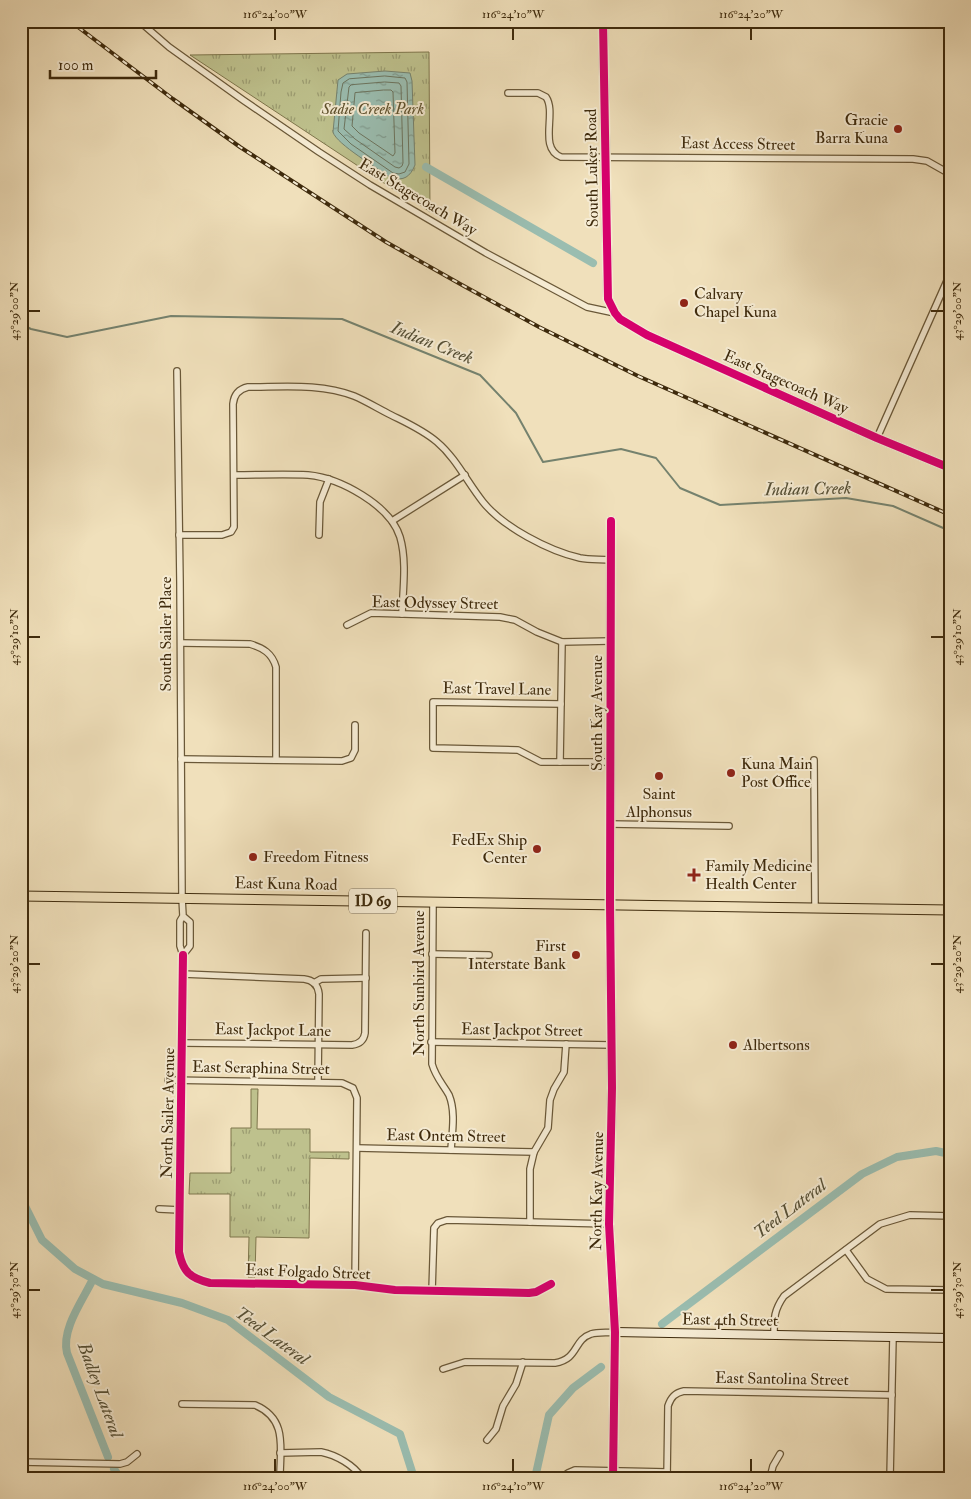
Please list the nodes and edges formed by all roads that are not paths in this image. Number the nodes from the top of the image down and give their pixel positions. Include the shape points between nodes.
1 (139, 21) edge
2 (603, 21) edge
3 (508, 94) dead end
4 (606, 156) junction
5 (950, 174) edge
6 (950, 274) edge
7 (615, 314) junction
8 (177, 371) dead end
9 (877, 438) junction
10 (950, 468) edge
11 (235, 475) junction
12 (465, 475) junction
13 (329, 479) junction
14 (392, 521) junction
15 (611, 521) dead end
16 (179, 535) junction
17 (319, 535) dead end
18 (610, 560) junction
19 (402, 614) junction
20 (347, 624) dead end
21 (610, 641) junction
22 (562, 642) junction
23 (181, 644) junction
24 (561, 704) junction
25 (355, 725) dead end
26 (180, 759) junction
27 (276, 760) junction
28 (814, 760) dead end
29 (560, 762) junction
30 (610, 762) junction
31 (610, 824) junction
32 (730, 826) dead end
33 (21, 896) edge
34 (182, 898) junction
35 (433, 902) junction
36 (610, 904) junction
37 (815, 908) junction
38 (950, 910) edge
39 (184, 916) junction
40 (366, 933) dead end
41 (432, 954) junction
42 (489, 954) dead end
43 (183, 955) junction
44 (183, 974) junction
45 (366, 978) junction
46 (314, 983) junction
47 (431, 1042) junction
48 (183, 1043) junction
49 (566, 1044) junction
50 (318, 1045) junction
51 (612, 1045) junction
52 (168, 1080) dead end
53 (182, 1080) junction
54 (318, 1082) junction
55 (356, 1148) junction
56 (451, 1150) junction
57 (534, 1152) junction
58 (159, 1209) dead end
59 (180, 1210) junction
60 (950, 1216) edge
61 (530, 1222) junction
62 (609, 1224) junction
63 (846, 1250) junction
64 (186, 1271) joint
65 (551, 1284) dead end
66 (354, 1285) junction
67 (950, 1290) edge
68 (432, 1291) junction
69 (615, 1332) junction
70 (774, 1335) junction
71 (893, 1337) junction
72 (950, 1338) edge
73 (523, 1362) junction
74 (443, 1369) dead end
75 (892, 1395) junction
76 (182, 1404) dead end
77 (487, 1440) dead end
78 (280, 1453) junction
79 (137, 1454) dead end
80 (780, 1454) dead end
81 (21, 1462) edge
82 (613, 1474) edge
83 (667, 1475) edge
84 (280, 1478) edge
85 (362, 1478) edge
86 (561, 1478) edge
87 (770, 1478) edge
88 (890, 1478) edge

1 - 7 street, East Stagecoach Way via 169,47 243,100 370,185 587,307
2 - 4 street, South Luker Road
3 - 4 street, East Access Street via 538,93 546,96 553,153 561,157
4 - 5 street, East Access Street via 913,159 928,161
4 - 7 street, South Luker Road via 608,299
6 - 9 street
7 - 9 street, East Stagecoach Way via 647,335
8 - 16 street, South Sailer Place
9 - 10 street, East Stagecoach Way
11 - 12 street via 233,404 236,393 248,387 313,387 354,396 416,427 449,453
11 - 13 street via 309,475
11 - 16 street via 235,521 231,532
12 - 14 street
12 - 18 street via 484,503 528,537 560,552
13 - 14 street via 359,493
13 - 17 street via 320,502
14 - 19 street via 403,551
15 - 18 street, South Kay Avenue
16 - 23 street, South Sailer Place
18 - 21 street, South Kay Avenue
19 - 20 street, East Odyssey Street via 371,613
19 - 22 street, East Odyssey Street via 500,616
21 - 22 street, East Odyssey Street
21 - 30 street, South Kay Avenue
22 - 24 street
23 - 26 street, South Sailer Place
23 - 27 street via 250,644 260,647 274,659
24 - 29 street
24 - 29 street, East Travel Lane via 433,702 433,748 518,750 541,762
25 - 27 street via 351,758 342,761
26 - 27 street
26 - 34 street, South Sailer Place
28 - 37 street
29 - 30 street
30 - 31 street, South Kay Avenue
31 - 32 street
31 - 36 street, South Kay Avenue
33 - 34 main road, East Kuna Road / ID 69
34 - 35 main road, East Kuna Road / ID 69
34 - 39 street, North Sailer Avenue
35 - 36 main road, East Kuna Road / ID 69
35 - 41 street, North Sunbird Avenue
36 - 37 main road, ID 69
36 - 51 street, North Kay Avenue
37 - 38 main road, ID 69
39 - 43 street, North Sailer Avenue via 180,921
39 - 43 street, North Sailer Avenue via 190,922 190,946
40 - 45 street
41 - 42 street
41 - 47 street, North Sunbird Avenue
43 - 44 street, North Sailer Avenue
44 - 46 street via 304,978
44 - 48 street, North Sailer Avenue
45 - 46 street via 321,979
45 - 50 street, East Jackpot Lane via 364,1038 352,1045
46 - 50 street via 319,991
47 - 49 street, East Jackpot Street
47 - 56 street, North Sunbird Avenue via 434,1072 451,1101
48 - 50 street, East Jackpot Lane
48 - 53 street, North Sailer Avenue
49 - 51 street, East Jackpot Street
49 - 57 street via 564,1072 550,1100 548,1128
50 - 54 street
51 - 62 street, North Kay Avenue
52 - 53 street, East Seraphina Street
53 - 54 street, East Seraphina Street
53 - 59 street, North Sailer Avenue
54 - 55 street, East Seraphina Street via 342,1082 353,1088 357,1098
55 - 56 street, East Ontem Street
55 - 66 street
56 - 57 street, East Ontem Street
57 - 61 street via 530,1169
58 - 59 street
59 - 64 street, North Sailer Avenue via 179,1252
60 - 63 street via 910,1215 880,1224
61 - 62 street
61 - 68 street via 447,1220 438,1223 433,1238
62 - 69 street, North Kay Avenue
63 - 67 street via 867,1279 886,1289
63 - 70 street via 784,1296 777,1306
64 - 66 street, East Folgado Street via 196,1280 210,1283
65 - 68 street, East Folgado Street via 529,1293
66 - 68 street, East Folgado Street
69 - 70 street, East 4th Street
69 - 73 street, East 4th Street via 590,1334 564,1361
69 - 82 street, North Kay Avenue
70 - 71 street, East 4th Street
71 - 72 street, East 4th Street
71 - 75 street
73 - 74 street, East 4th Street via 465,1362
73 - 77 street via 496,1429
75 - 83 street, East Santolina Street via 684,1391 674,1396 668,1406
75 - 88 street
76 - 78 street via 255,1405 265,1409 280,1429
78 - 84 street
78 - 85 street via 328,1454 354,1468
79 - 81 street via 120,1464
80 - 87 street
82 - 83 street
82 - 86 street via 575,1470

